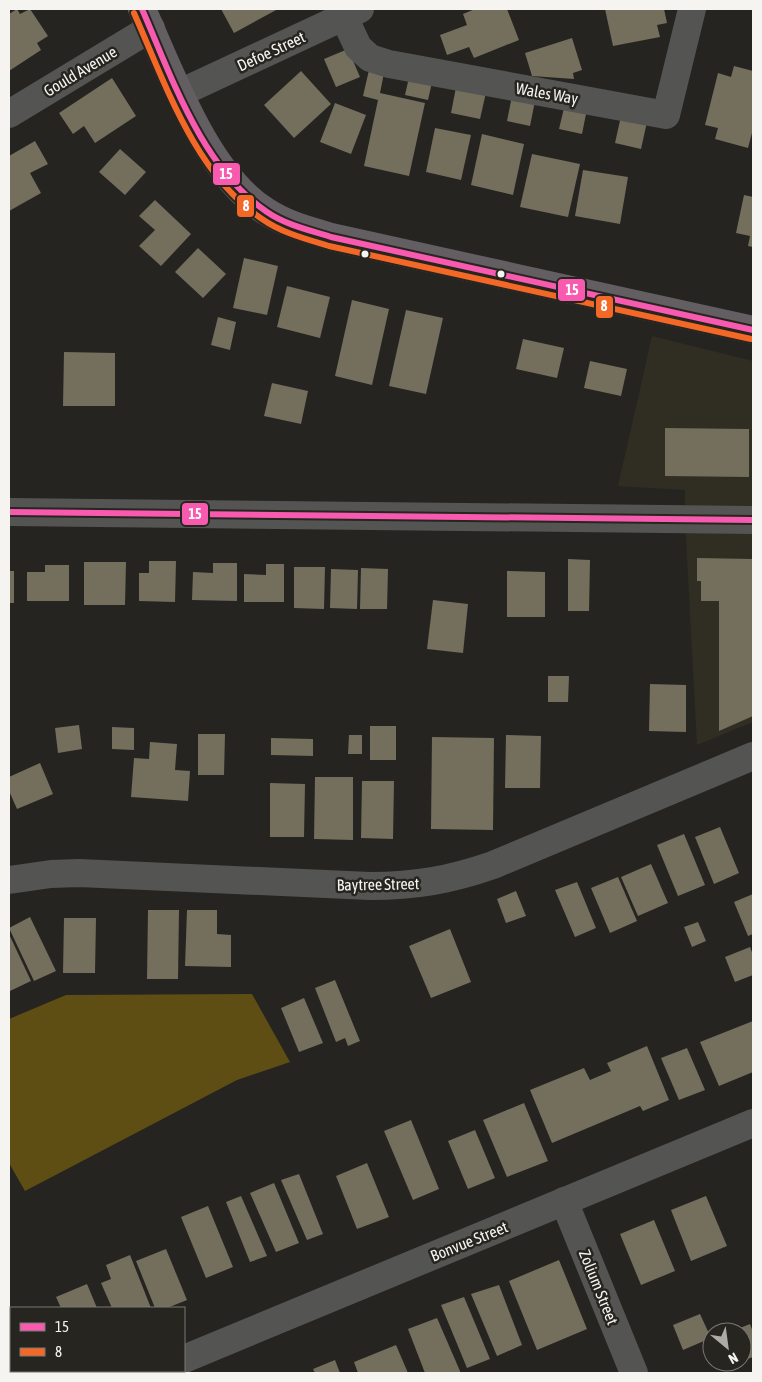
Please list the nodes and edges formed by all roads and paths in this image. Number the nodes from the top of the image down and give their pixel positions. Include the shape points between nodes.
1 (692, 9) edge
2 (353, 13) edge
3 (147, 19) edge
4 (180, 93) junction
5 (9, 114) edge
6 (753, 330) edge
7 (9, 512) edge
8 (753, 520) edge
9 (753, 756) edge
10 (9, 880) edge
11 (753, 1123) edge
12 (564, 1201) junction
13 (185, 1359) edge
14 (634, 1373) edge

1 - 2 street, Wales Way via 666,115 376,60 358,46
2 - 4 street, Defoe Street
3 - 4 main road
3 - 5 street, Gould Avenue
4 - 6 main road via 201,136 239,189 251,201 284,222 331,237
7 - 8 street
9 - 10 street, Baytree Street via 493,865 422,884 370,886 79,873
11 - 12 street, Bonvue Street
12 - 13 street, Bonvue Street
12 - 14 street, Zolium Street

